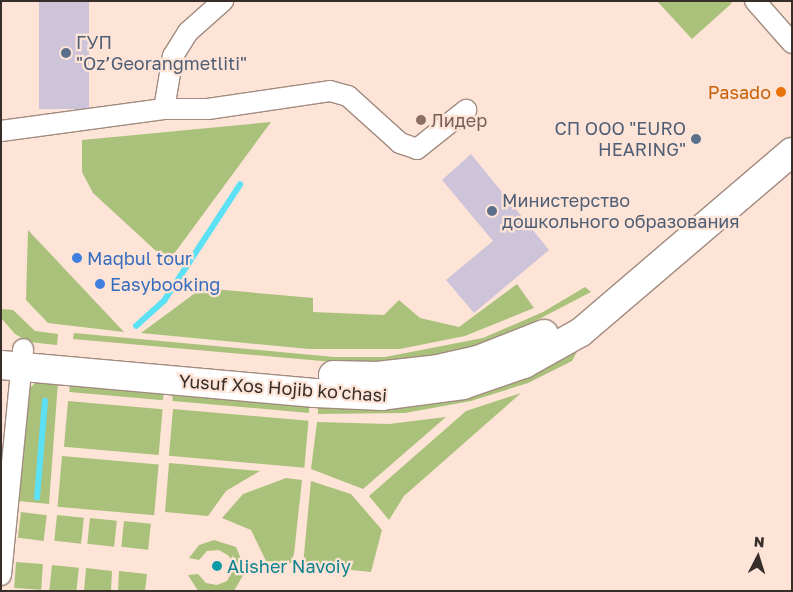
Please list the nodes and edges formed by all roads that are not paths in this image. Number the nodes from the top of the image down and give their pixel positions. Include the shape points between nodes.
1 (223, 1) edge
2 (755, 1) edge
3 (792, 43) edge
4 (164, 110) junction
5 (466, 110) dead end
6 (1, 131) edge
7 (792, 152) edge
8 (12, 357) edge
9 (1, 575) edge

1 - 4 street via 188,32 173,56
2 - 3 street
4 - 5 street via 208,109 330,90 348,96 409,148 416,148
4 - 6 street
7 - 8 main road, Yusuf Xos Hojib ko'chasi via 581,332 543,355 484,379 422,392 315,393
8 - 9 street

